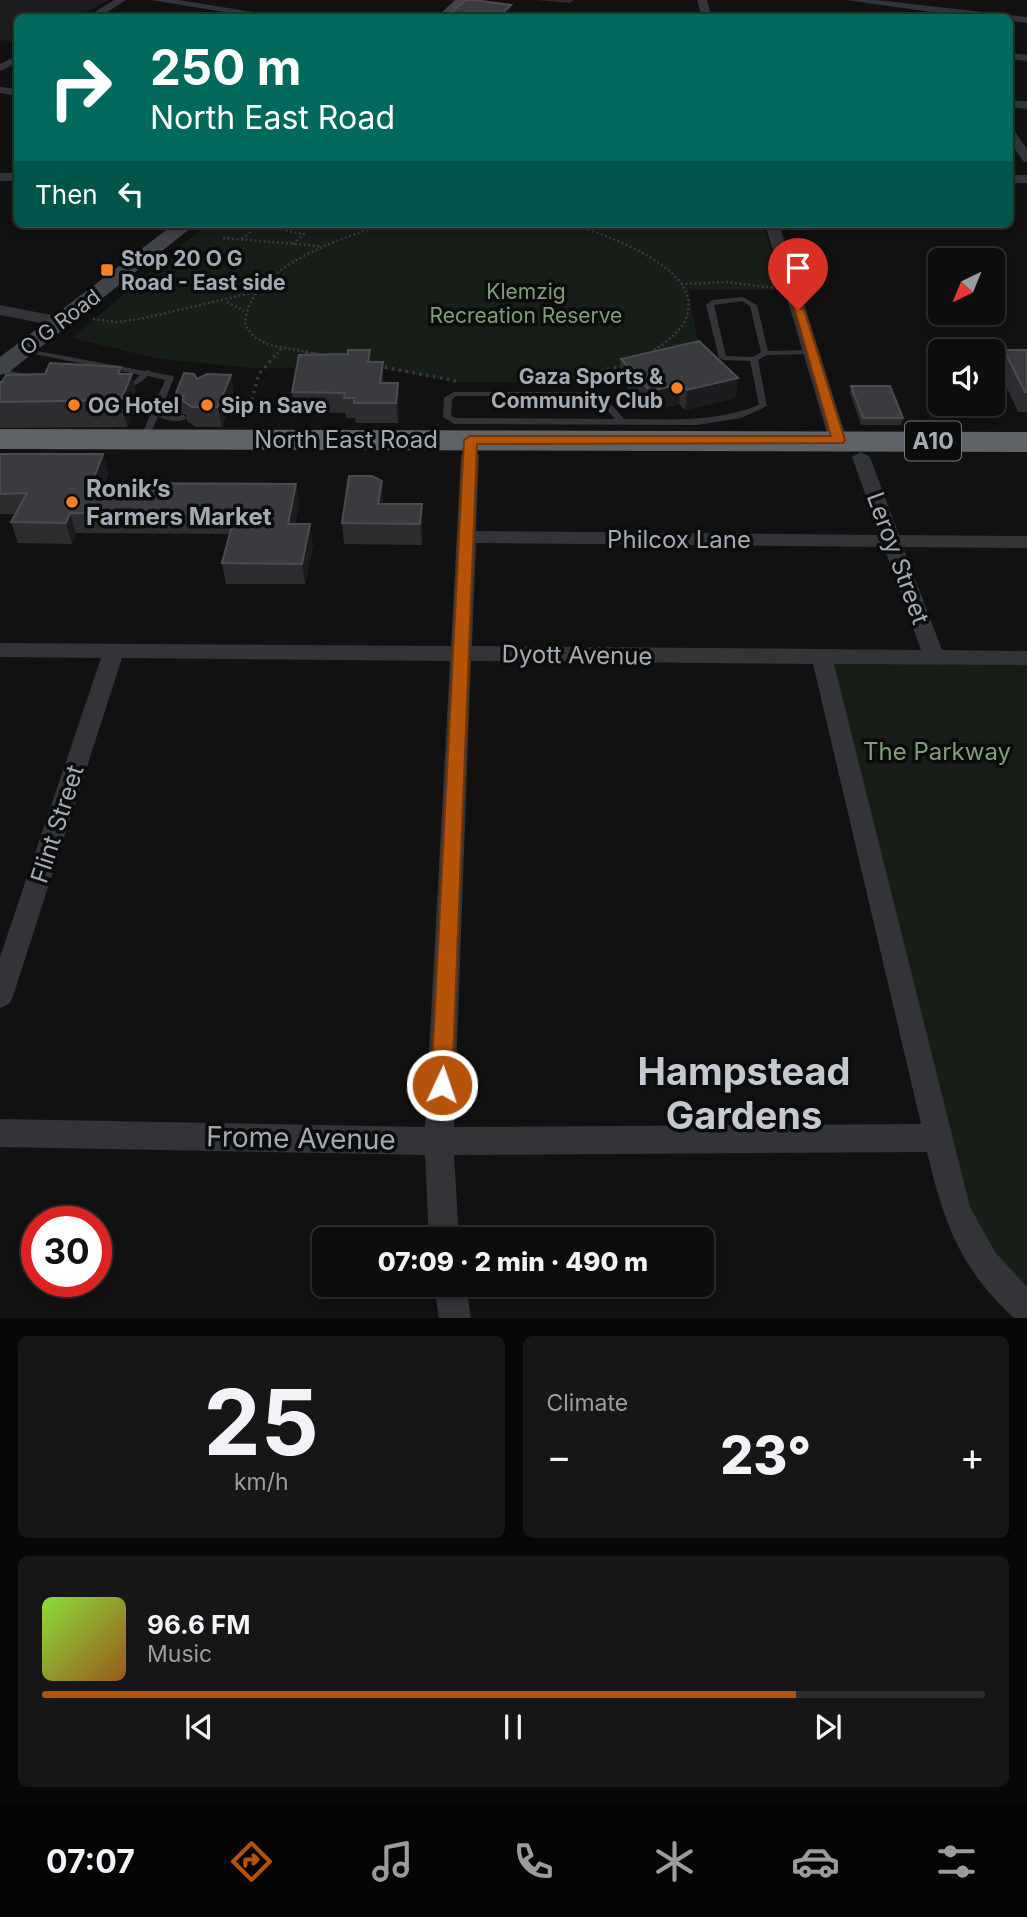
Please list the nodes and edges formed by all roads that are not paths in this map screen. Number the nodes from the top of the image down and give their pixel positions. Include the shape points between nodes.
1 (121, 0) edge
2 (156, 0) edge
3 (463, 0) edge
4 (851, 0) edge
5 (923, 4) edge
6 (97, 14) edge
7 (246, 14) edge
8 (447, 14) edge
9 (980, 14) edge
10 (1013, 137) edge
11 (1027, 158) edge
12 (181, 228) edge
13 (773, 228) edge
14 (0, 310) edge
15 (66, 318) junction
16 (24, 350) junction
17 (765, 352) junction
18 (811, 352) junction
19 (754, 359) junction
20 (0, 370) edge
21 (148, 372) junction
22 (35, 379) edge
23 (170, 379) junction
24 (183, 380) edge
25 (110, 383) edge
26 (621, 421) junction
27 (149, 426) junction
28 (0, 439) edge
29 (1027, 442) edge
30 (470, 447) junction
31 (850, 449) junction
32 (0, 455) edge
33 (1027, 458) edge
34 (466, 537) junction
35 (892, 541) junction
36 (1027, 541) edge
37 (0, 650) edge
38 (114, 651) junction
39 (461, 654) junction
40 (1027, 657) edge
41 (822, 658) junction
42 (935, 659) junction
43 (0, 996) edge
44 (0, 1133) edge
45 (938, 1138) junction
46 (439, 1141) junction
47 (443, 1227) edge
48 (452, 1297) edge
49 (1027, 1308) edge
50 (455, 1318) edge

1 - 6 street
2 - 7 street
3 - 8 main road
4 - 5 street
5 - 9 street
10 - 11 street
12 - 15 main road, O G Road
13 - 18 street, Leroy Street
14 - 15 street
15 - 16 main road, O G Road
16 - 20 main road, O G Road
16 - 21 lane
17 - 18 lane
17 - 19 lane
17 - 19 lane via 753,304 743,299 712,302 720,356
18 - 31 street, Leroy Street
19 - 26 lane via 765,402 758,410 718,421
20 - 22 lane
21 - 23 lane
21 - 25 lane via 130,385
23 - 24 lane
23 - 27 lane
26 - 26 lane via 454,421 447,417 448,398 454,394 593,394
27 - 28 highway, North East Road / A10
27 - 30 highway, North East Road / A10 via 192,427 243,439
29 - 31 highway, North East Road / A10
30 - 31 highway, North East Road / A10
30 - 32 highway, North East Road / A10
30 - 34 street
31 - 33 highway, North East Road / A10
31 - 35 street, Leroy Street
34 - 35 street, Philcox Lane
34 - 39 street
35 - 36 street, Philcox Lane
35 - 42 street, Leroy Street
37 - 38 street, Dyott Avenue
38 - 39 street, Dyott Avenue
38 - 43 street, Flint Street
39 - 41 street, Dyott Avenue
39 - 46 street
40 - 42 street, Dyott Avenue
41 - 42 street, Dyott Avenue
41 - 45 street
44 - 46 street, Frome Avenue
45 - 46 street, Frome Avenue
45 - 49 street via 968,1242
46 - 47 street
48 - 50 street

